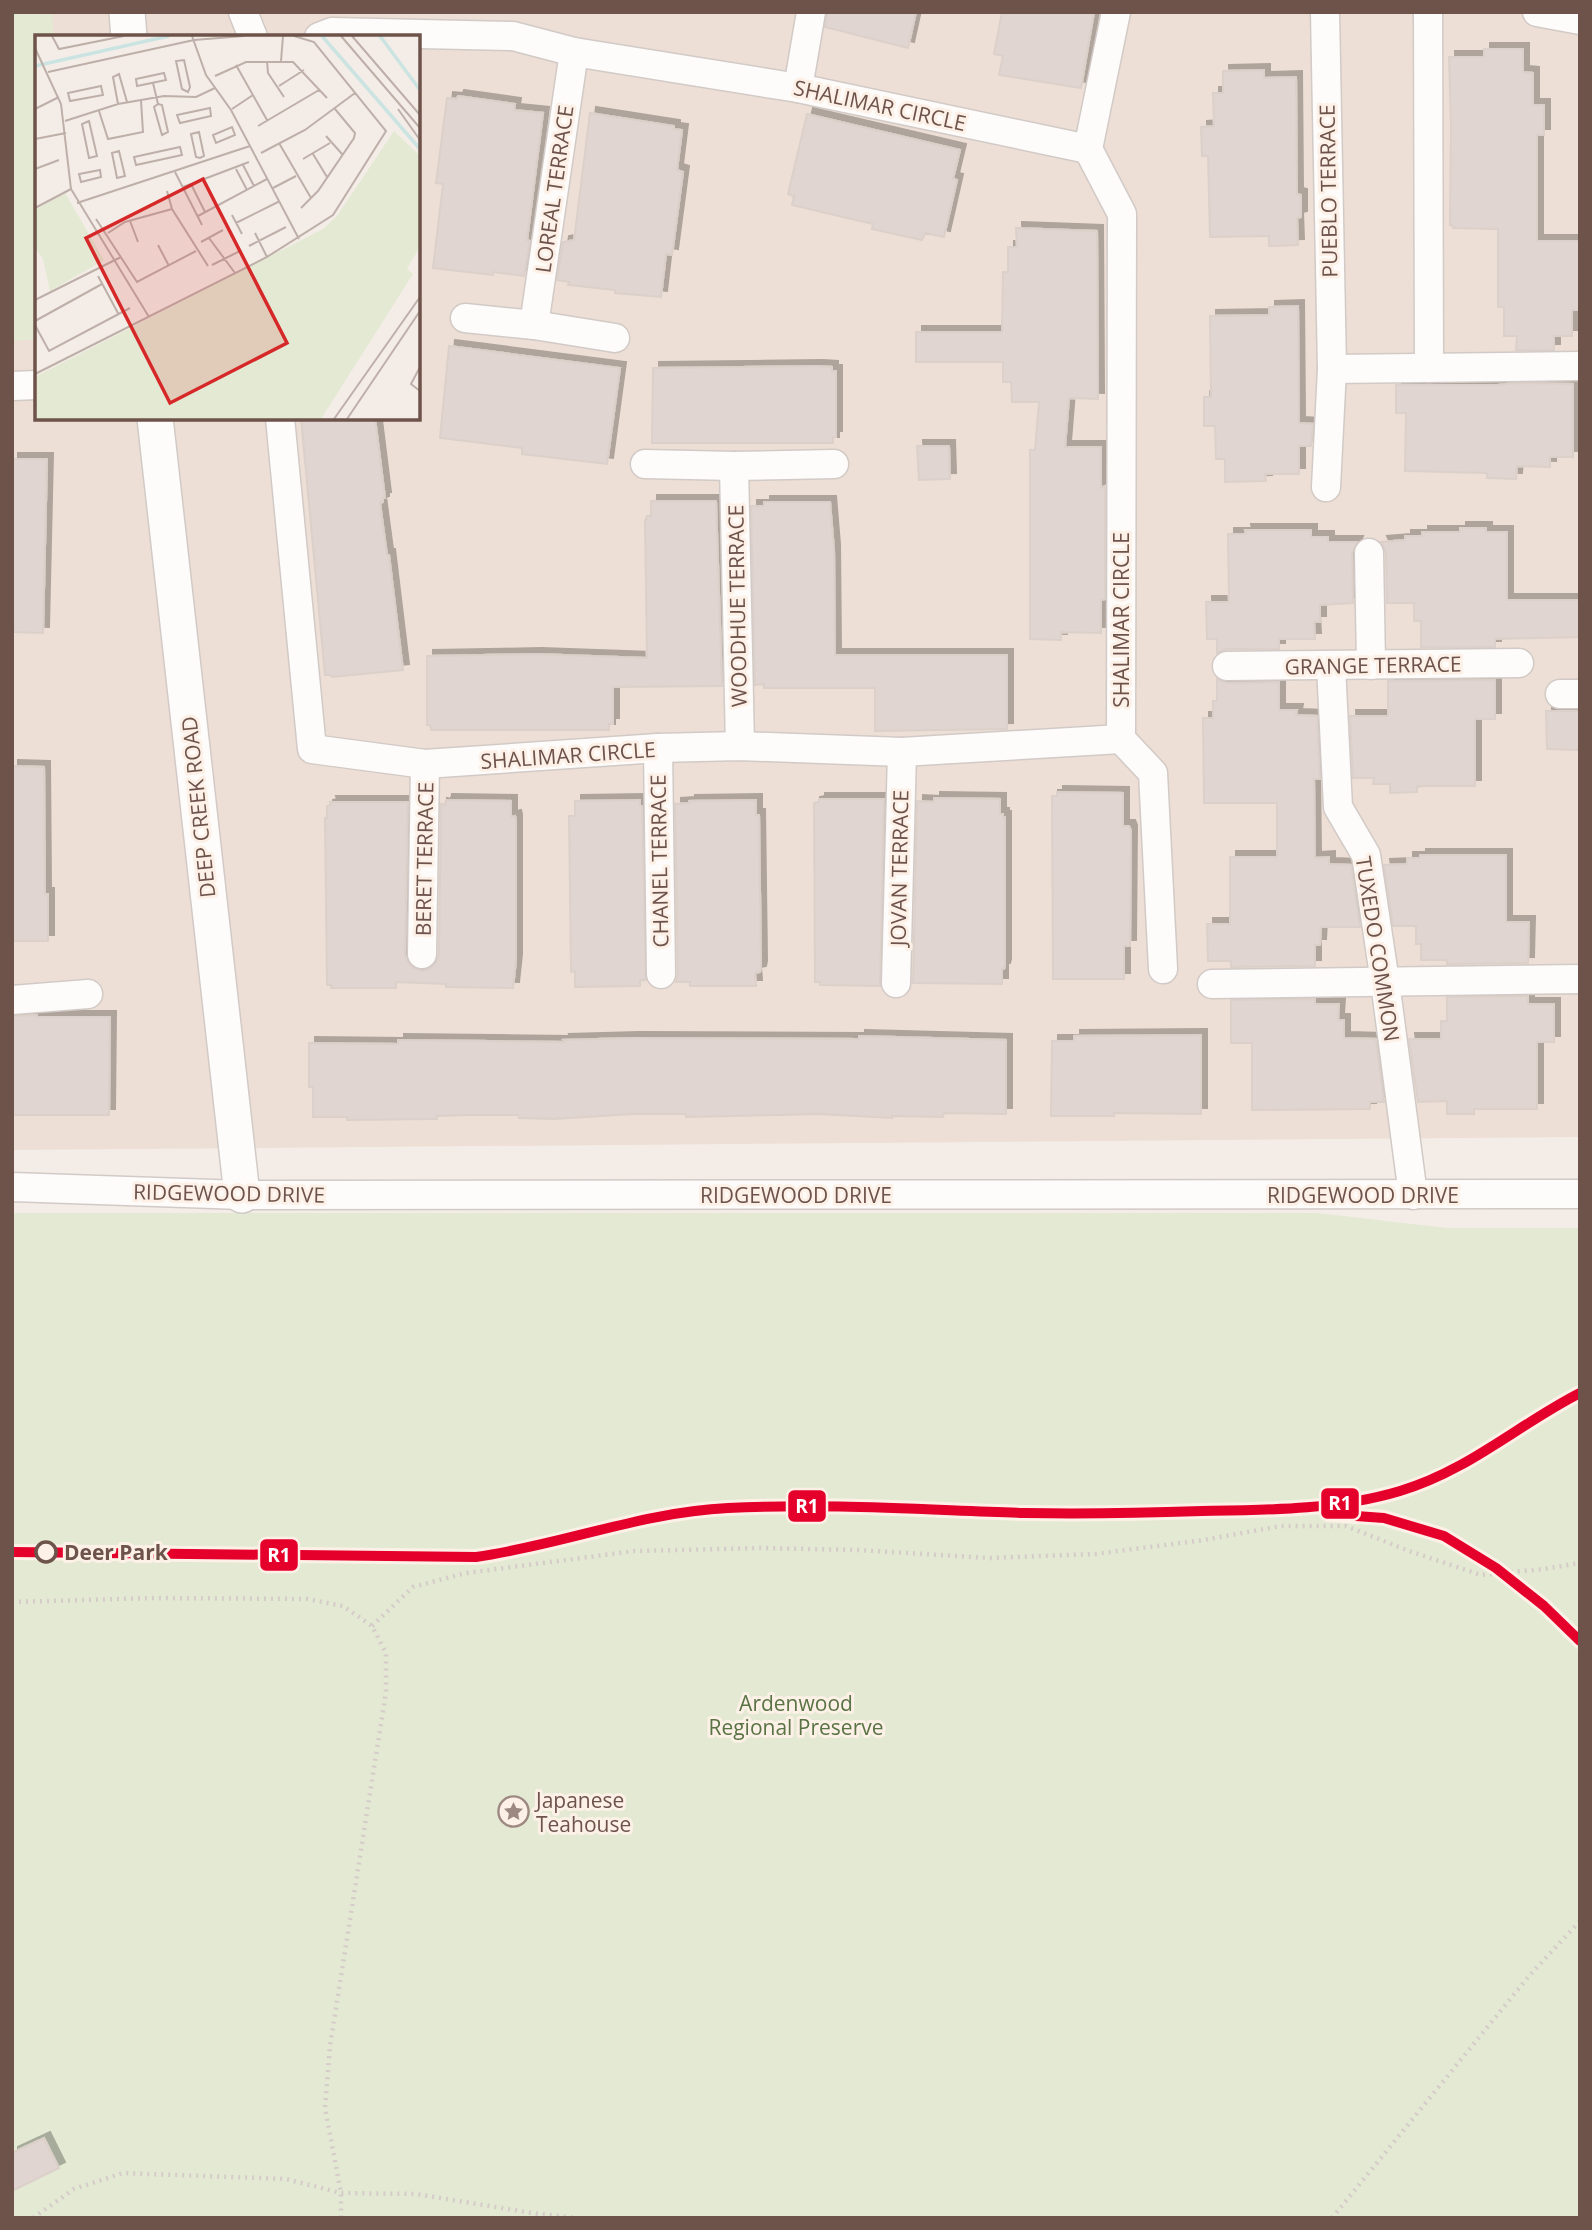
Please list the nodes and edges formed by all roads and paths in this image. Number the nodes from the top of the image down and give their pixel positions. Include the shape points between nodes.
1 (127, 12) edge
2 (243, 12) edge
3 (811, 12) edge
4 (1116, 12) edge
5 (1325, 12) edge
6 (1428, 12) edge
7 (1537, 12) edge
8 (1580, 20) edge
9 (514, 24) edge
10 (129, 35) edge
11 (252, 35) edge
12 (324, 35) edge
13 (574, 52) junction
14 (798, 88) junction
15 (1088, 149) junction
16 (465, 318) dead end
17 (534, 325) junction
18 (615, 338) dead end
19 (1580, 366) edge
20 (1429, 368) junction
21 (1332, 369) junction
22 (35, 385) edge
23 (12, 386) edge
24 (155, 420) edge
25 (280, 420) edge
26 (645, 464) dead end
27 (834, 464) dead end
28 (734, 466) junction
29 (1326, 486) dead end
30 (1369, 553) dead end
31 (1519, 663) dead end
32 (1371, 665) junction
33 (1227, 666) dead end
34 (1331, 666) junction
35 (1121, 739) junction
36 (740, 746) junction
37 (658, 748) junction
38 (902, 752) junction
39 (425, 764) junction
40 (422, 954) dead end
41 (1163, 969) dead end
42 (661, 974) dead end
43 (1580, 979) edge
44 (1385, 982) junction
45 (896, 983) dead end
46 (1212, 984) dead end
47 (88, 994) dead end
48 (12, 1000) edge
49 (12, 1188) edge
50 (1580, 1194) edge
51 (242, 1195) junction
52 (1413, 1195) junction
53 (1580, 1563) edge
54 (12, 1602) edge
55 (372, 1626) junction
56 (1580, 1921) edge
57 (341, 2193) junction
58 (33, 2218) edge
59 (341, 2218) edge
60 (576, 2218) edge
61 (1332, 2218) edge

1 - 10 street
2 - 11 street
3 - 14 street
4 - 15 street
5 - 21 street, PUEBLO TERRACE
6 - 20 street
7 - 8 street
9 - 12 street, SHALIMAR CIRCLE
9 - 13 street, SHALIMAR CIRCLE
13 - 14 street, SHALIMAR CIRCLE
13 - 17 street, LOREAL TERRACE
14 - 15 street, SHALIMAR CIRCLE
15 - 35 street, SHALIMAR CIRCLE via 1122,214
16 - 17 street
17 - 18 street
19 - 20 street
20 - 21 street
21 - 29 street, PUEBLO TERRACE
22 - 23 street
24 - 51 street, DEEP CREEK ROAD
25 - 39 street, SHALIMAR CIRCLE via 312,749
26 - 28 street
27 - 28 street
28 - 36 street, WOODHUE TERRACE
30 - 32 street
31 - 32 street, GRANGE TERRACE
32 - 34 street, GRANGE TERRACE
33 - 34 street, GRANGE TERRACE
34 - 44 street, TUXEDO COMMON via 1338,807 1366,855
35 - 38 street, SHALIMAR CIRCLE
35 - 41 street via 1153,773
36 - 37 street, SHALIMAR CIRCLE
36 - 38 street, SHALIMAR CIRCLE
37 - 39 street, SHALIMAR CIRCLE
37 - 42 street, CHANEL TERRACE
38 - 45 street, JOVAN TERRACE
39 - 40 street, BERET TERRACE
43 - 44 street
44 - 46 street
44 - 52 street, TUXEDO COMMON
47 - 48 street
49 - 51 street, RIDGEWOOD DRIVE
50 - 52 street, RIDGEWOOD DRIVE
51 - 52 street, RIDGEWOOD DRIVE
53 - 55 path via 1481,1574 1346,1526 1281,1526 1095,1554 989,1558 844,1549 635,1551 466,1573 412,1587
54 - 55 path via 307,1599 342,1606
55 - 57 path via 386,1653 386,1692 344,1948 325,2108
56 - 61 path via 1529,1976
57 - 58 path via 286,2179 123,2173 74,2189
57 - 59 path
57 - 60 path via 416,2194

